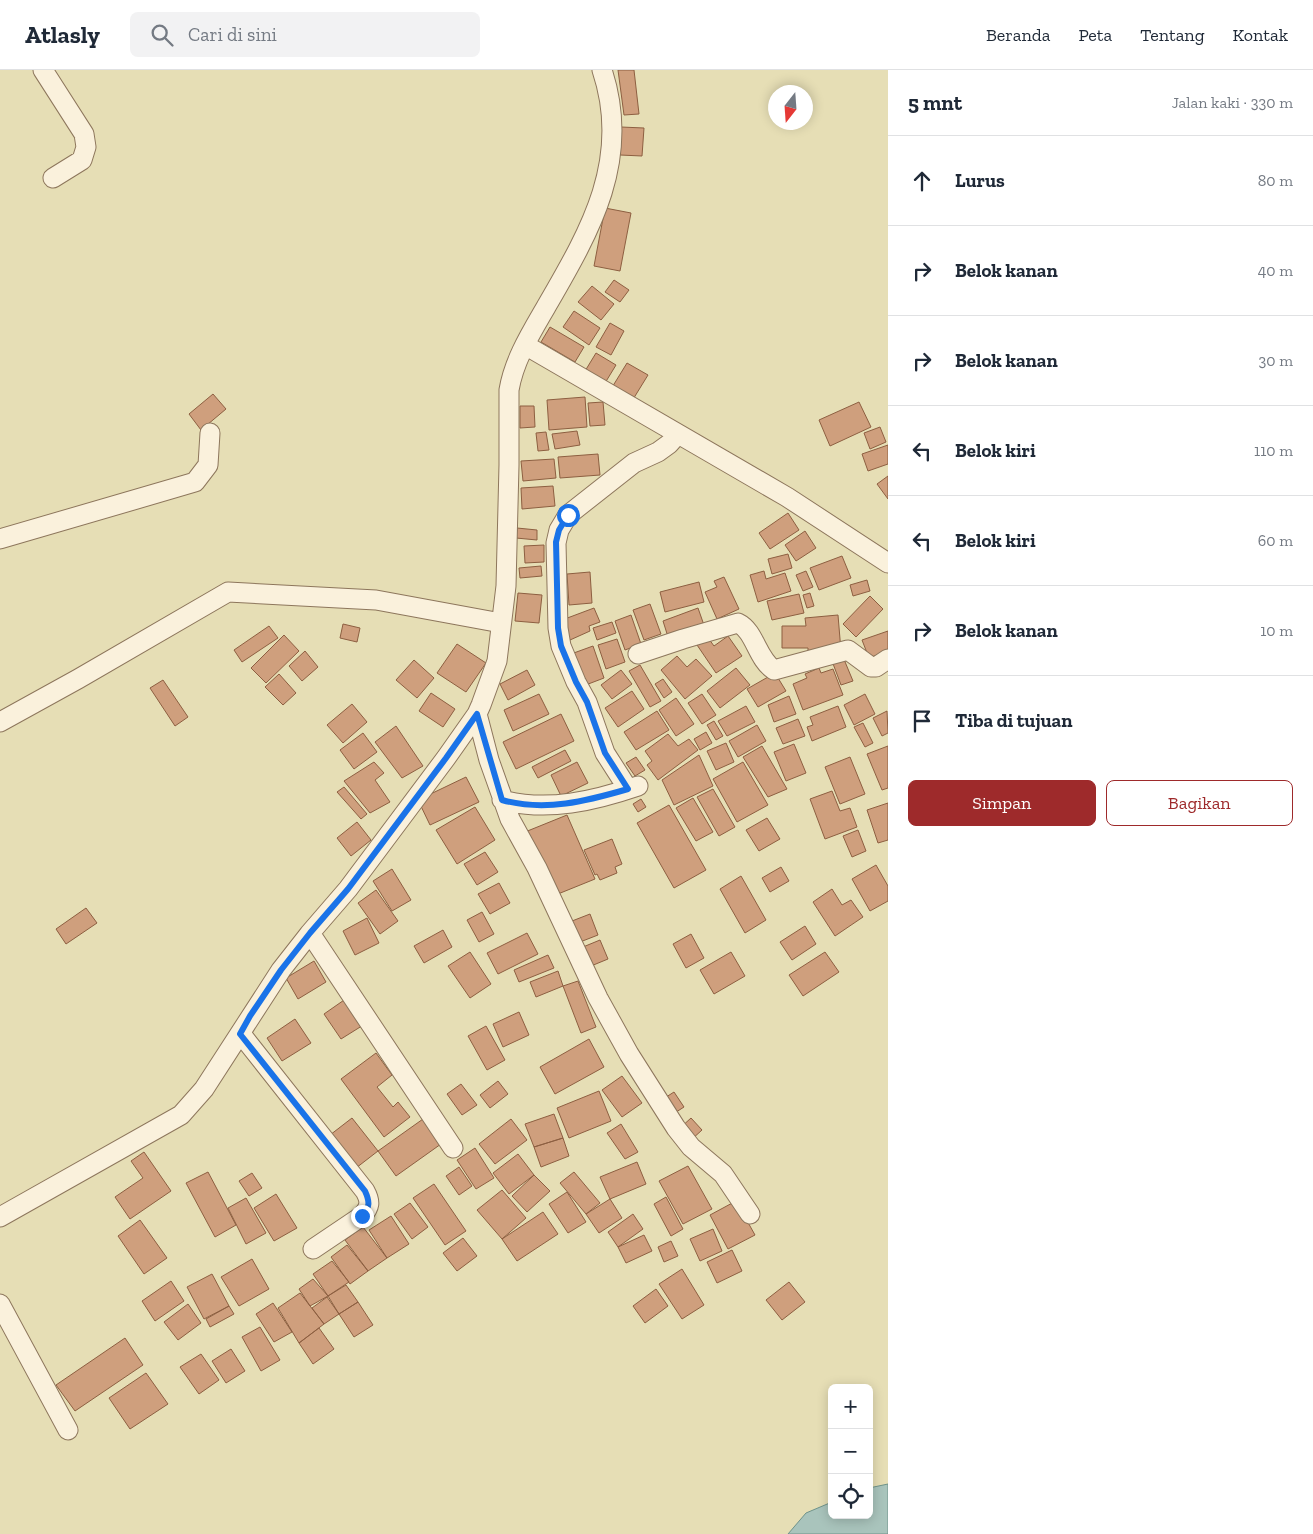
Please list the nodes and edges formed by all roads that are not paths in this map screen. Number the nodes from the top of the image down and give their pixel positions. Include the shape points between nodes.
1 (44, 70) edge
2 (602, 70) edge
3 (52, 178) dead end
4 (525, 345) junction
5 (672, 432) junction
6 (210, 434) dead end
7 (0, 539) edge
8 (888, 563) edge
9 (500, 630) junction
10 (638, 654) dead end
11 (888, 659) edge
12 (477, 714) junction
13 (0, 722) edge
14 (502, 800) junction
15 (310, 933) junction
16 (240, 1034) junction
17 (452, 1148) dead end
18 (750, 1214) dead end
19 (0, 1217) edge
20 (313, 1249) dead end
21 (0, 1304) edge
22 (68, 1430) dead end

1 - 3 street via 84,134 86,147 82,160
2 - 4 street via 612,109 613,138 606,180 573,260
4 - 5 street
4 - 9 street via 514,368 509,390 506,586
5 - 8 street via 787,498
5 - 14 street via 668,444 658,452 634,464 568,515 556,542 561,646 587,702 605,753 629,789 564,804 522,804
6 - 7 street via 208,465 196,482
9 - 12 street via 497,661
9 - 13 street via 376,600 228,592
10 - 11 street via 738,623 744,626 766,663 774,670 848,650 871,667
12 - 14 street
12 - 15 street via 348,889
14 - 18 street via 598,998 629,1054 676,1128 691,1147 723,1174
15 - 16 street via 281,970
15 - 17 street
16 - 19 street via 204,1089 181,1115
16 - 20 street via 370,1200 362,1216
21 - 22 street

